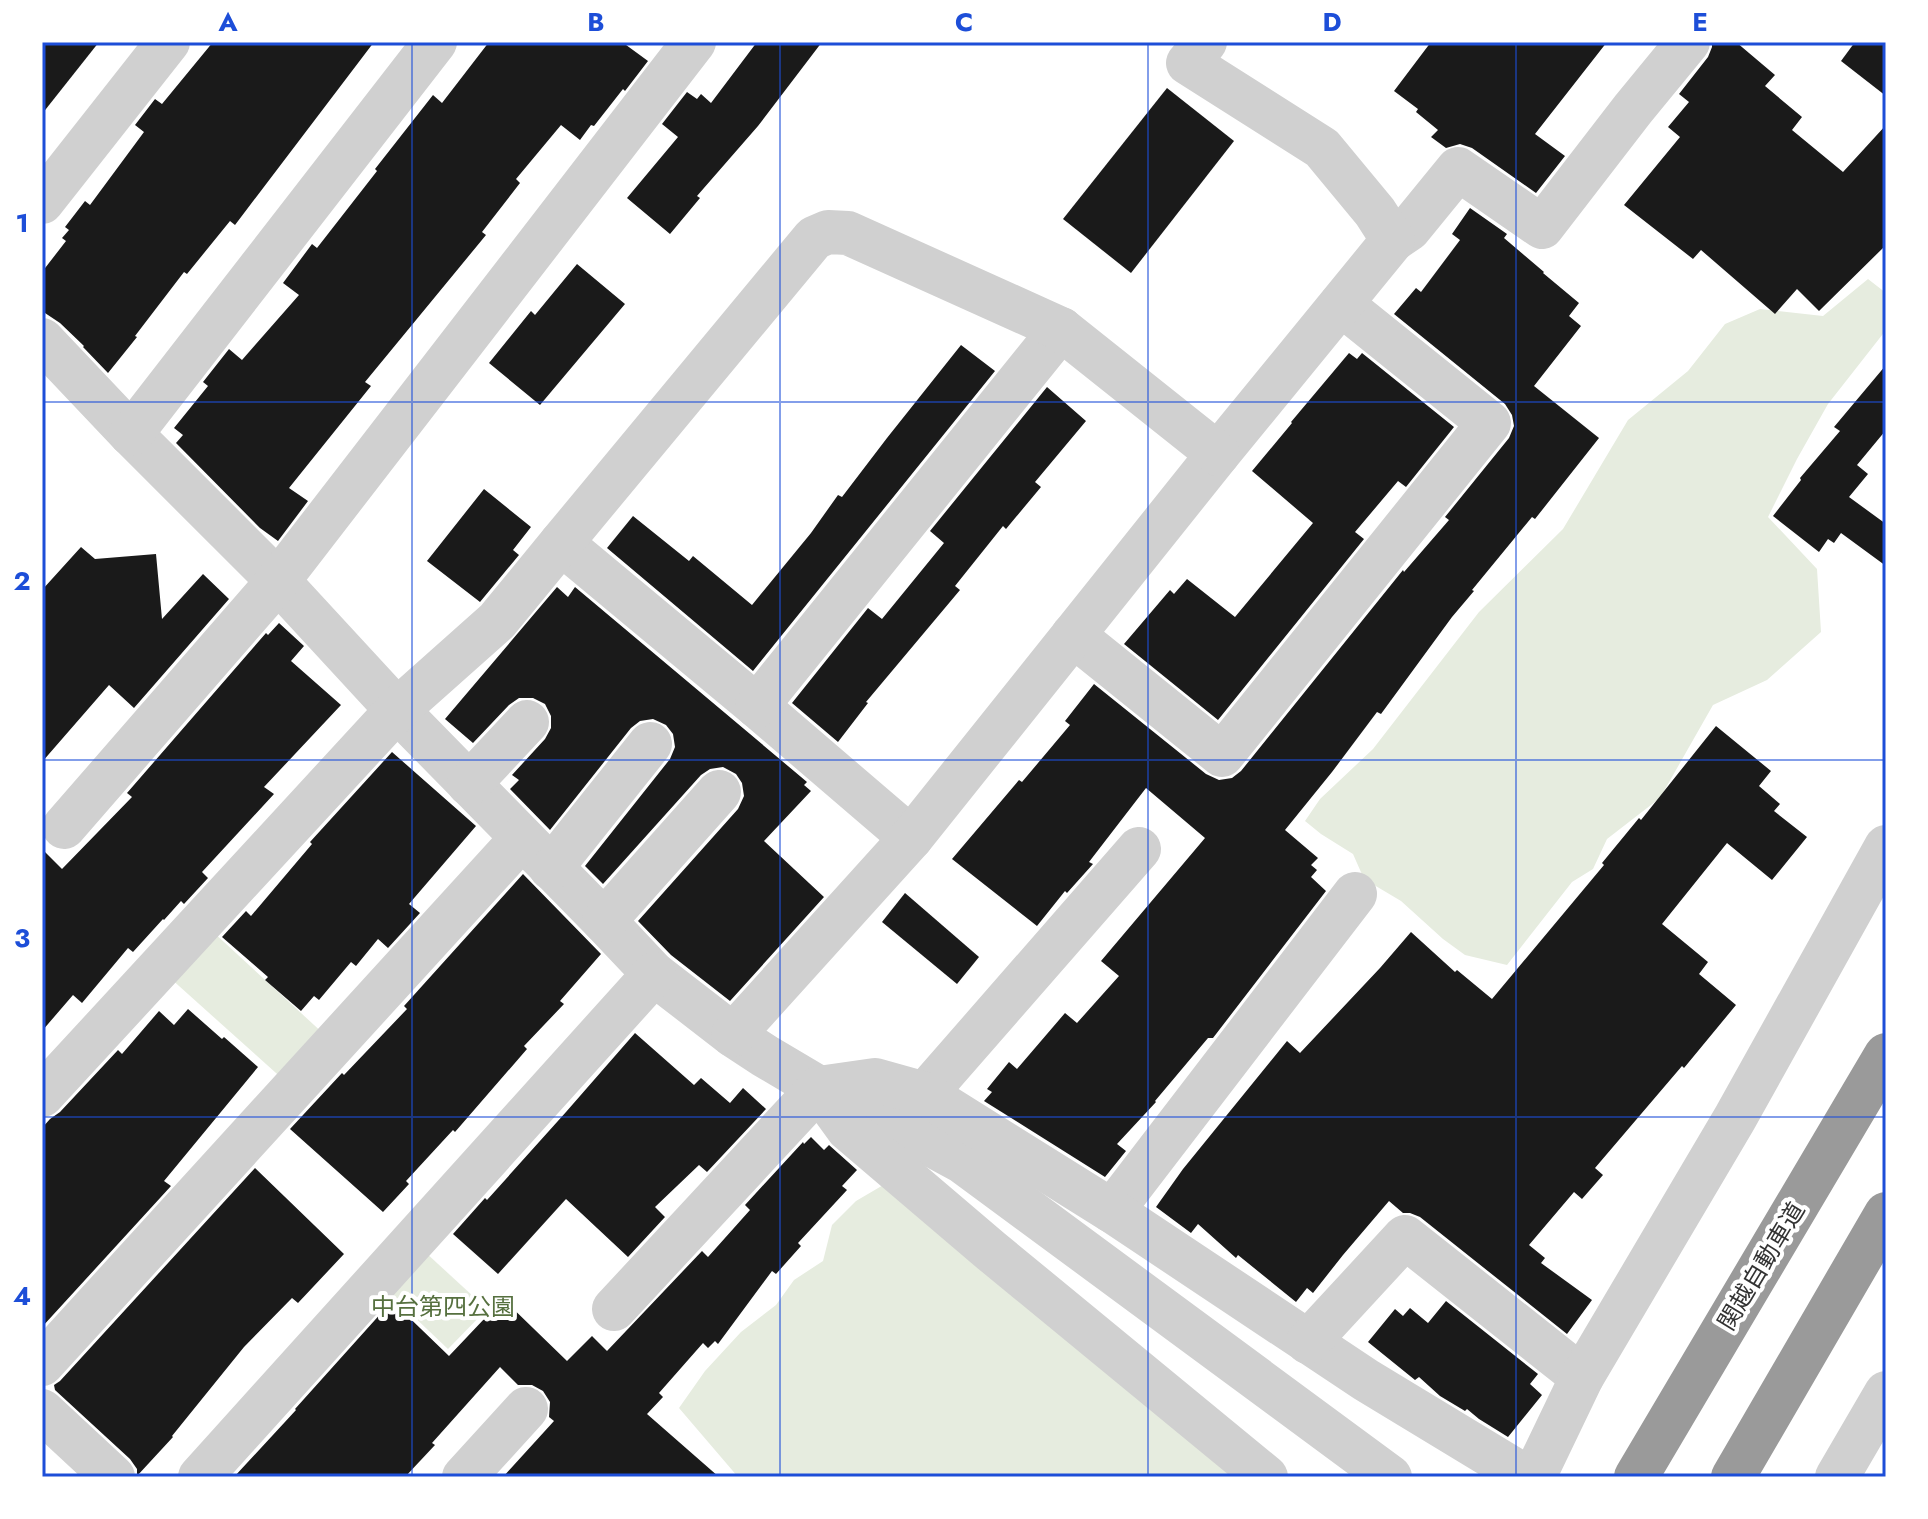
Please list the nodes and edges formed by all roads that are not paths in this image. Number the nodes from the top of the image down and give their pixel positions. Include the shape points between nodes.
1 (168, 42) edge
2 (435, 42) edge
3 (694, 42) edge
4 (1205, 42) edge
5 (1688, 42) edge
6 (42, 202) edge
7 (1393, 240) junction
8 (1341, 304) junction
9 (1061, 329) junction
10 (42, 340) edge
11 (131, 434) junction
12 (1218, 454) junction
13 (561, 543) junction
14 (278, 581) junction
15 (1073, 635) junction
16 (757, 706) junction
17 (397, 710) junction
18 (527, 722) dead end
19 (650, 744) dead end
20 (469, 784) junction
21 (719, 792) dead end
22 (64, 827) dead end
23 (911, 838) junction
24 (1886, 847) edge
25 (1139, 849) dead end
26 (536, 853) junction
27 (1355, 894) dead end
28 (604, 921) junction
29 (654, 974) junction
30 (733, 1035) junction
31 (1886, 1055) edge
32 (819, 1088) junction
33 (925, 1094) junction
34 (42, 1095) edge
35 (1112, 1211) junction
36 (1886, 1214) edge
37 (614, 1309) dead end
38 (1308, 1342) junction
39 (42, 1364) edge
40 (1582, 1377) junction
41 (1886, 1393) edge
42 (526, 1409) dead end
43 (42, 1411) edge
44 (113, 1477) edge
45 (200, 1477) edge
46 (464, 1477) edge
47 (1266, 1477) edge
48 (1390, 1477) edge
49 (1526, 1477) edge
50 (1534, 1477) edge
51 (1636, 1477) edge
52 (1733, 1477) edge
53 (1837, 1477) edge

1 - 6 street
2 - 11 street
3 - 14 street
4 - 7 street via 1188,63 1322,148
5 - 7 street via 1542,227 1458,169 1409,229
7 - 8 street
8 - 12 street
8 - 15 street via 1489,423 1222,755
9 - 12 street
9 - 13 street via 848,233 828,232 814,238
9 - 16 street
10 - 11 street
11 - 14 street
12 - 15 street
13 - 16 street
13 - 17 street via 497,621
14 - 17 street
14 - 22 street
15 - 23 street
16 - 23 street
17 - 20 street
17 - 34 street
18 - 20 street
19 - 26 street
20 - 26 street
21 - 28 street
23 - 30 street
24 - 40 street
25 - 33 street
26 - 28 street
26 - 39 street
27 - 35 street
28 - 29 street
29 - 30 street
29 - 45 street
30 - 32 street
31 - 51 highway, 関越自動車道
32 - 33 street via 875,1080
32 - 37 street
32 - 47 street via 848,1129
32 - 48 street via 963,1162
33 - 35 street
35 - 38 street
36 - 52 highway
38 - 40 street via 1405,1237
38 - 49 street
40 - 50 street
41 - 53 street
42 - 46 street
43 - 44 street

